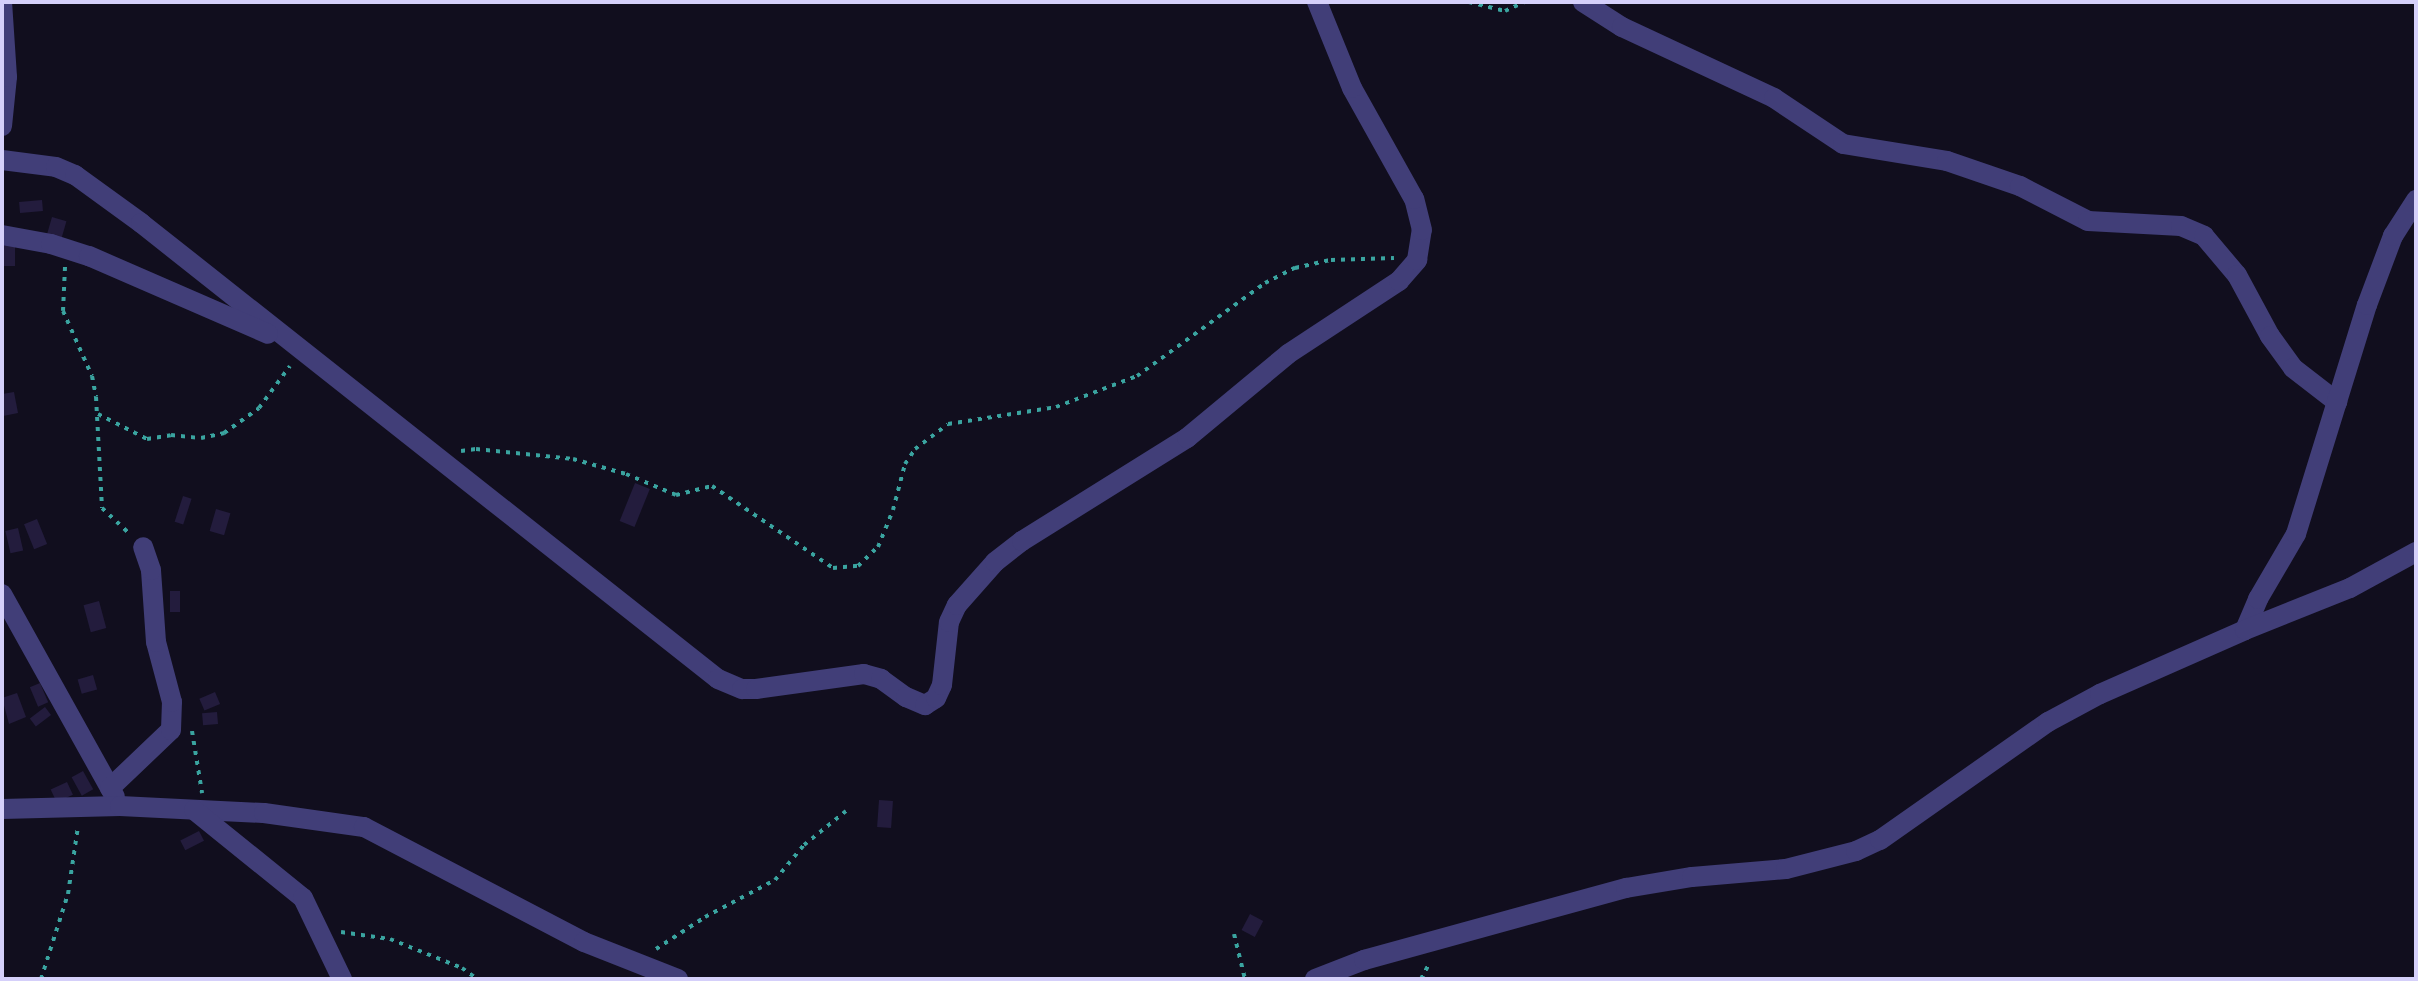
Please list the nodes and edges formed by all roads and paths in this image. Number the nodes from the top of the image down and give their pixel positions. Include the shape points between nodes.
1 (2, 2) edge
2 (1317, 2) edge
3 (1469, 2) edge
4 (1524, 2) edge
5 (1583, 2) edge
6 (2, 126) edge
7 (2, 160) edge
8 (2416, 200) edge
9 (2, 235) edge
10 (68, 248) junction
11 (1417, 260) junction
12 (295, 347) junction
13 (2337, 402) junction
14 (98, 414) junction
15 (439, 455) junction
16 (143, 547) joint
17 (2416, 552) edge
18 (2, 594) edge
19 (2245, 630) junction
20 (173, 717) junction
21 (115, 797) junction
22 (82, 808) junction
23 (2, 809) edge
24 (201, 810) junction
25 (846, 811) dead end
26 (318, 930) junction
27 (1234, 934) dead end
28 (637, 963) junction
29 (41, 979) edge
30 (342, 979) edge
31 (477, 979) edge
32 (678, 979) edge
33 (1245, 979) edge
34 (1315, 979) edge

1 - 6 street via 7,77
2 - 11 street via 1352,88 1414,199 1422,230
3 - 4 path via 1505,11
5 - 13 street via 1622,27 1774,98 1843,144 1947,161 2020,186 2088,221 2181,226 2204,236 2237,275 2293,368
7 - 12 street via 34,161 75,175
8 - 13 street via 2393,236
9 - 10 street
10 - 12 street
10 - 14 path via 63,311 92,376
11 - 15 path via 1353,258 1295,268 1265,283 1137,376 1056,407 948,424 915,449 905,464 878,547 858,566 833,568 712,486 676,495 573,459 476,449
11 - 15 street via 1399,281 1288,354 1187,438 995,562 957,605 949,622 942,685 925,705 864,674 756,689 718,679
12 - 14 path via 259,408 224,433 147,439
12 - 15 street
13 - 19 street via 2296,534
14 - 16 path via 102,508
16 - 20 street
17 - 19 street via 2350,588
18 - 21 street
19 - 34 street via 2048,722 1880,840 1856,851 1786,869 1626,888 1364,960
20 - 21 street via 166,738
20 - 24 path via 190,724
21 - 22 street
21 - 24 street
22 - 23 street
22 - 29 path via 68,894
24 - 26 street via 303,898
24 - 28 street via 364,827 584,942
25 - 28 path via 804,845 775,880 705,917
26 - 30 street
26 - 31 path via 390,939
27 - 33 path
28 - 32 street

